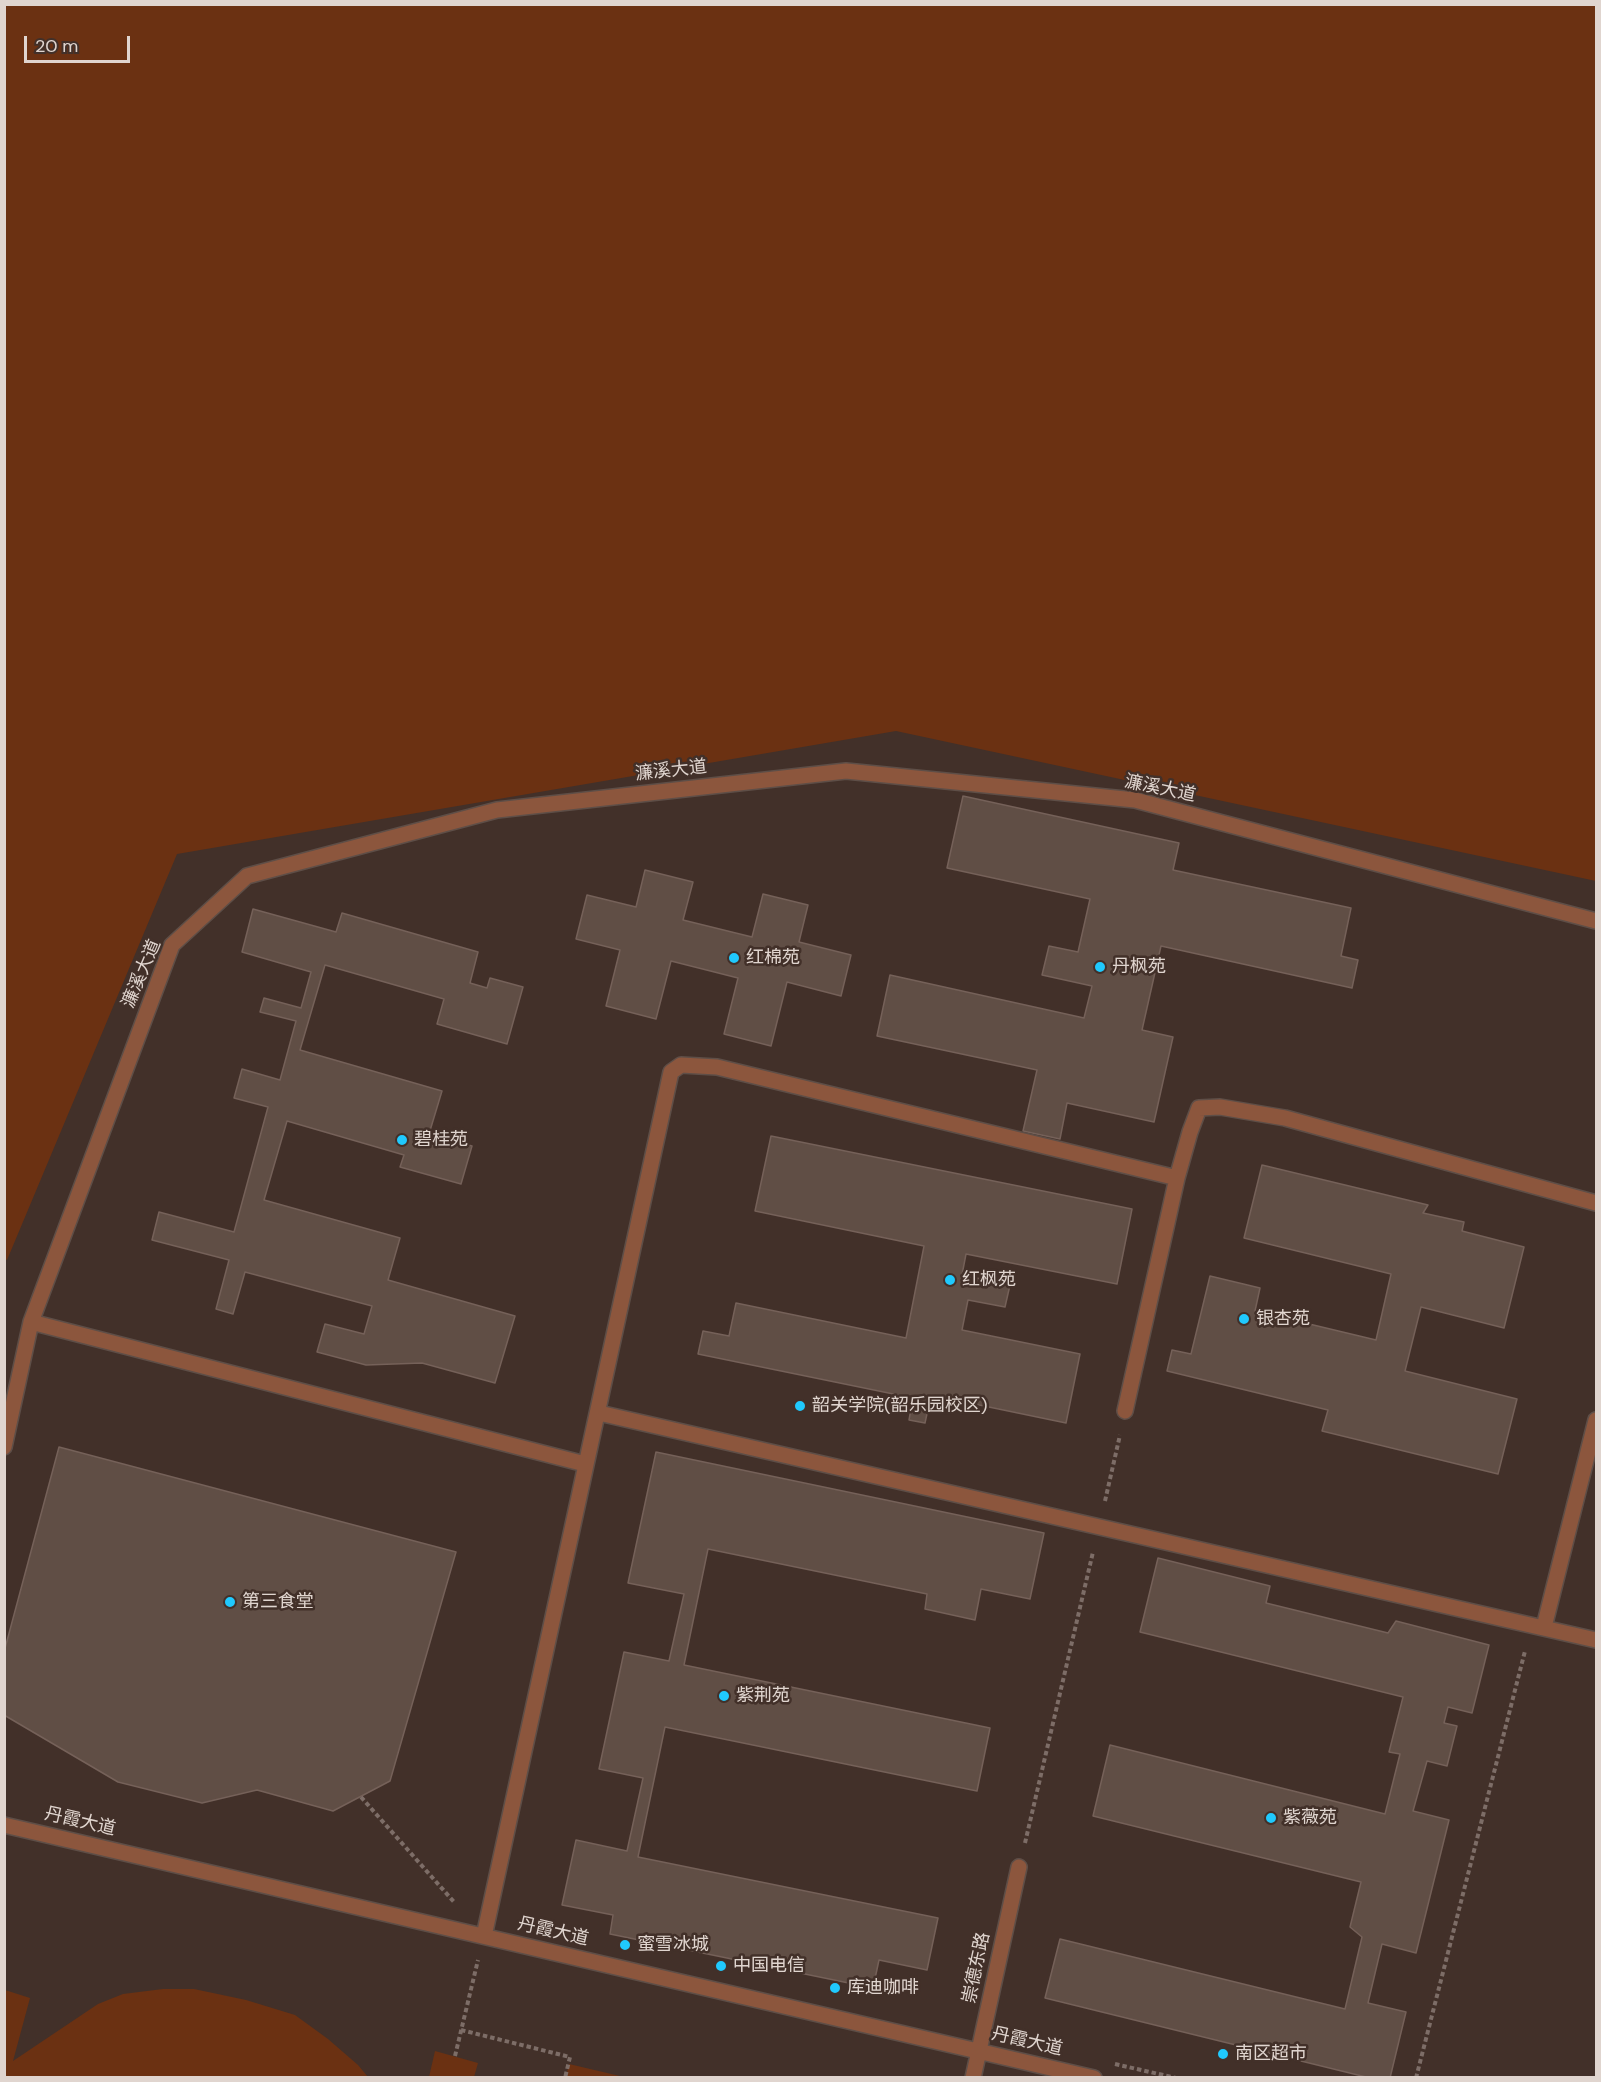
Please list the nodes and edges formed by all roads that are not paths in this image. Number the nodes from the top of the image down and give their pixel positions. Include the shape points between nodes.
1 (1596, 921) edge
2 (1177, 1179) junction
3 (1596, 1203) edge
4 (31, 1322) junction
5 (1125, 1411) road end
6 (599, 1413) junction
7 (1596, 1420) edge
8 (4, 1447) edge
9 (585, 1464) junction
10 (1538, 1626) junction
11 (1596, 1640) edge
12 (4, 1825) edge
13 (1019, 1867) road end
14 (484, 1936) junction
15 (979, 2051) junction
16 (973, 2078) edge
17 (1094, 2078) edge

1 - 4 lane, 濂溪大道 via 1135,800 846,771 497,810 248,876 172,945
2 - 3 lane via 1199,1108 1220,1107 1285,1118
2 - 5 lane
2 - 6 lane via 717,1067 681,1065 671,1072
4 - 8 lane, 濂溪大道
4 - 9 lane
6 - 9 lane
6 - 10 lane
7 - 10 lane
9 - 14 lane
10 - 11 lane
12 - 14 lane, 丹霞大道
13 - 15 lane, 崇德东路
14 - 15 lane, 丹霞大道
15 - 16 lane, 崇德东路
15 - 17 lane, 丹霞大道

